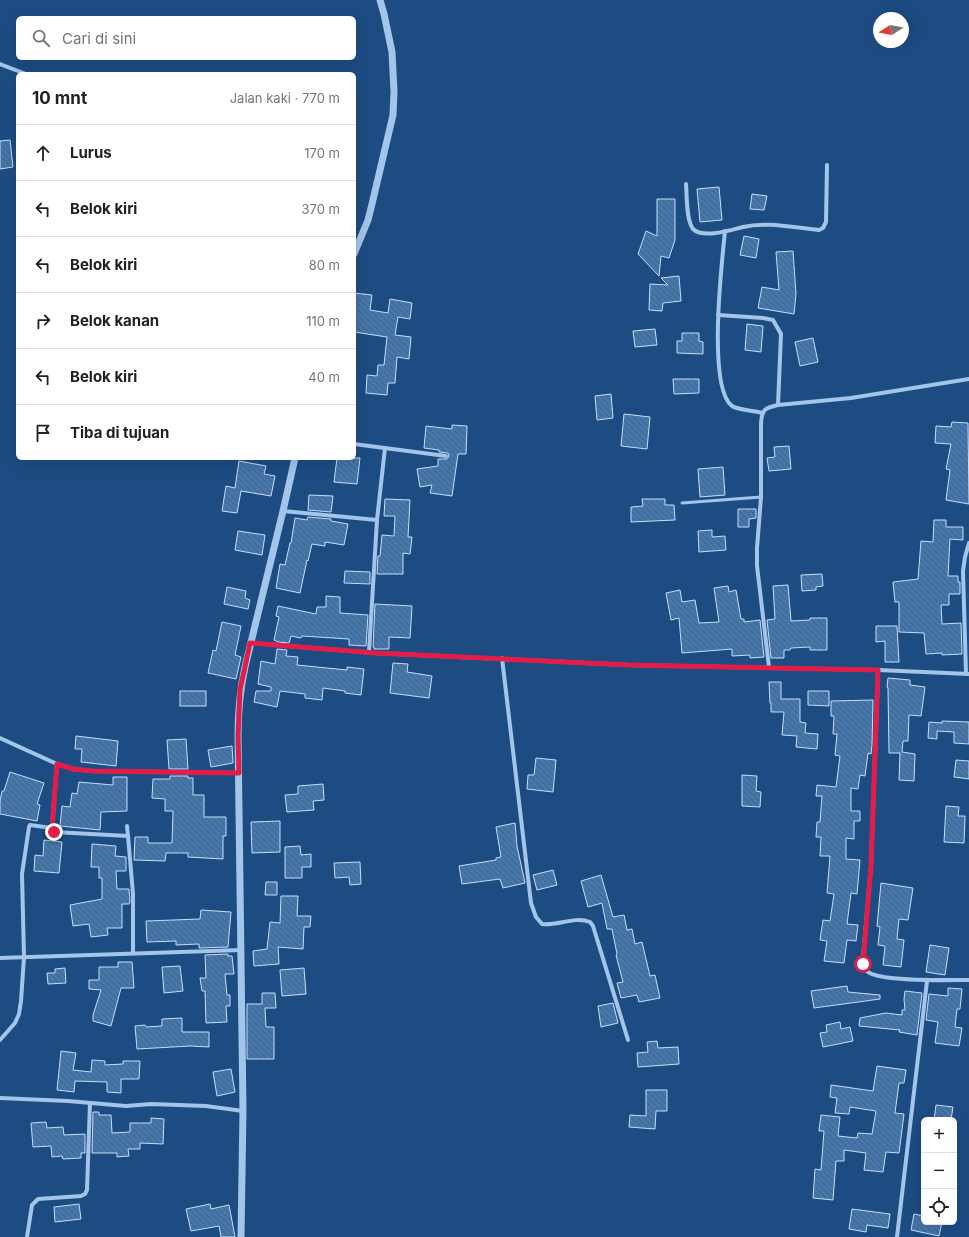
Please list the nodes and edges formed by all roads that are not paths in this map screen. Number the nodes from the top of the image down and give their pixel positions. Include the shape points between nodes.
1 (380, 0) edge
2 (0, 64) edge
3 (21, 72) edge
4 (826, 165) dead end
5 (686, 184) dead end
6 (725, 231) junction
7 (356, 249) edge
8 (718, 315) junction
9 (969, 379) edge
10 (778, 405) junction
11 (762, 413) junction
12 (356, 444) edge
13 (385, 448) junction
14 (446, 456) dead end
15 (295, 460) edge
16 (761, 497) junction
17 (682, 503) dead end
18 (283, 511) junction
19 (377, 520) junction
20 (969, 543) edge
21 (250, 643) junction
22 (369, 652) junction
23 (502, 658) junction
24 (769, 667) junction
25 (878, 670) junction
26 (967, 674) edge
27 (0, 738) edge
28 (57, 764) junction
29 (239, 773) junction
30 (127, 826) dead end
31 (52, 828) junction
32 (128, 836) junction
33 (242, 950) junction
34 (133, 954) junction
35 (24, 957) junction
36 (0, 958) edge
37 (969, 980) edge
38 (927, 981) junction
39 (0, 1040) edge
40 (628, 1040) dead end
41 (0, 1098) edge
42 (90, 1103) junction
43 (243, 1110) junction
44 (27, 1237) edge
45 (241, 1237) edge
46 (897, 1237) edge

1 - 7 street via 392,52 393,115 368,220
2 - 3 street
4 - 6 street via 826,222 823,228 819,230 769,225
5 - 6 street via 689,223 694,230 702,233
6 - 8 street
8 - 10 street via 773,320 781,334
8 - 11 street via 722,388 733,407
9 - 10 street via 852,398
10 - 11 street via 767,408
11 - 16 street
12 - 13 street
13 - 14 street
13 - 19 street
15 - 18 street
16 - 17 lane
16 - 24 street via 757,566
18 - 19 street
18 - 21 street
19 - 22 street
20 - 26 street via 963,571
21 - 22 street
21 - 29 street via 240,690
22 - 23 street
23 - 24 street via 629,665
23 - 40 street via 531,903 536,917 542,924 583,920 593,926
24 - 25 street
25 - 26 street
25 - 38 street via 871,866 863,964 864,969 875,975
27 - 28 street
28 - 29 street via 92,771
28 - 31 street
29 - 33 street
30 - 32 street
31 - 32 street via 54,832
31 - 35 street via 30,825 29,827 22,874
32 - 34 street via 133,894
33 - 34 street
33 - 43 street
34 - 35 street
35 - 36 street
35 - 39 street via 19,1014 15,1023
37 - 38 street
38 - 46 street
41 - 42 street
42 - 43 street via 126,1106 206,1106
42 - 44 street via 87,1190 81,1196 38,1199 34,1202
43 - 45 street

